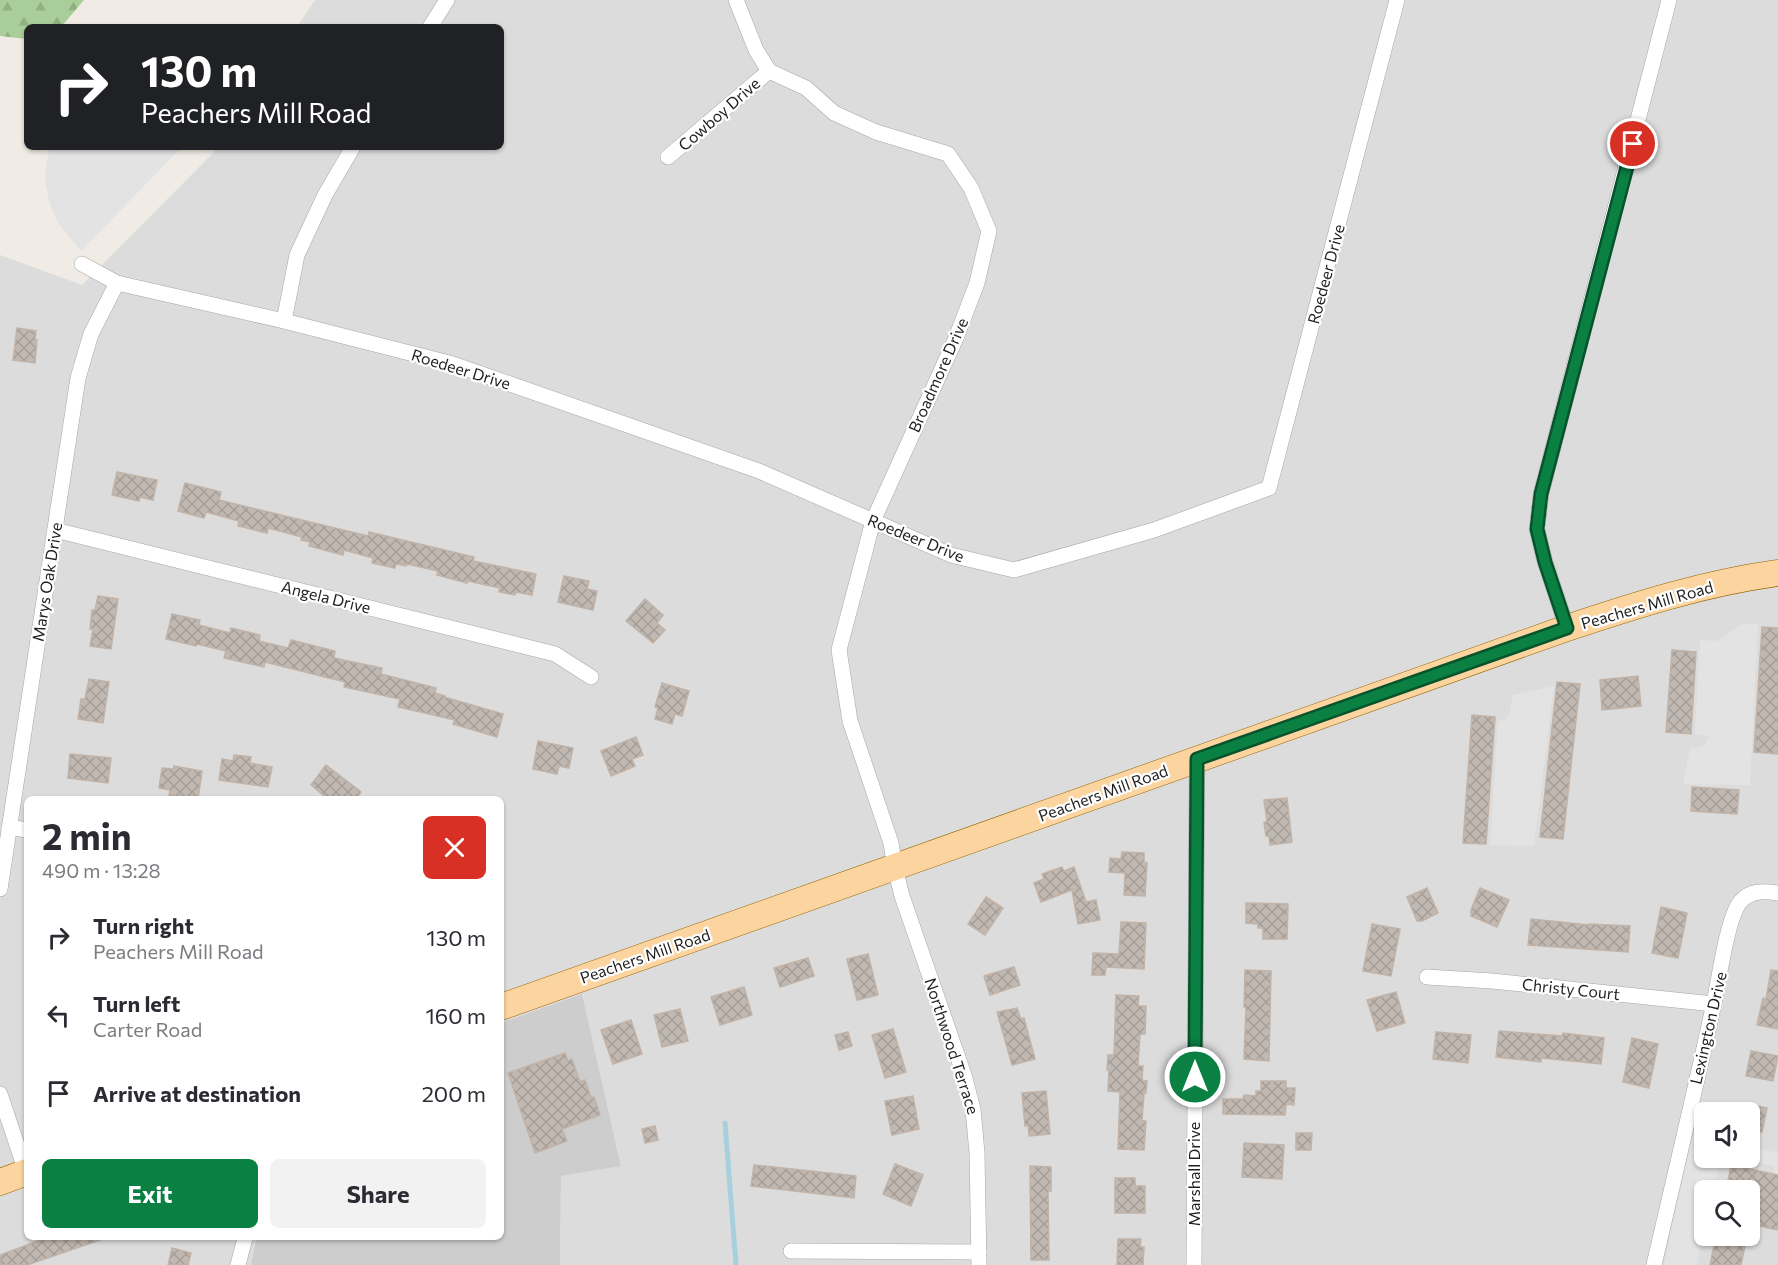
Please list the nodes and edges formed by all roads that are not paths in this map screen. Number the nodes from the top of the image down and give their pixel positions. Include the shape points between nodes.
1 (447, 0) edge
2 (736, 0) edge
3 (1398, 0) edge
4 (1669, 0) edge
5 (432, 24) edge
6 (769, 71) junction
7 (351, 150) edge
8 (668, 157) dead end
9 (82, 264) dead end
10 (117, 283) junction
11 (284, 321) junction
12 (873, 521) junction
13 (55, 530) junction
14 (1778, 573) edge
15 (1567, 628) junction
16 (591, 677) dead end
17 (1197, 759) junction
18 (9, 827) junction
19 (24, 830) edge
20 (895, 868) junction
21 (0, 889) edge
22 (1778, 893) edge
23 (1427, 977) dead end
24 (1714, 1004) junction
25 (504, 1006) edge
26 (0, 1094) edge
27 (24, 1163) edge
28 (24, 1173) edge
29 (0, 1182) edge
30 (244, 1240) edge
31 (791, 1251) dead end
32 (979, 1259) edge
33 (238, 1265) edge
34 (1194, 1265) edge
35 (1654, 1265) edge

1 - 5 street
2 - 6 street
3 - 12 street, Roedeer Drive via 1269,488 1154,530 1014,570 951,555
4 - 15 street via 1541,494 1537,529
6 - 8 street, Cowboy Drive
6 - 12 street, Broadmore Drive via 806,88 834,113 876,132 948,154 971,188 989,231 977,283 956,338
7 - 11 street via 297,255
9 - 10 street, Roedeer Drive
10 - 11 street, Roedeer Drive
10 - 13 street, Marys Oak Drive via 91,334 78,378
11 - 12 street, Roedeer Drive via 453,364 759,471
12 - 20 street, Broadmore Drive via 839,650 850,721 891,843
13 - 16 street, Angela Drive via 555,654
13 - 18 street, Marys Oak Drive
14 - 15 main road, Peachers Mill Road via 1660,598
15 - 17 main road, Peachers Mill Road
17 - 20 main road, Peachers Mill Road
17 - 34 street, Marshall Drive
18 - 19 street
18 - 21 street, Marys Oak Drive
20 - 25 main road, Peachers Mill Road
20 - 32 street, Northwood Terrace via 973,1109 978,1153
22 - 24 street, Lexington Drive via 1749,895 1736,909
23 - 24 street, Christy Court
24 - 35 street, Lexington Drive
26 - 27 street
28 - 29 main road
30 - 33 street
31 - 32 street

